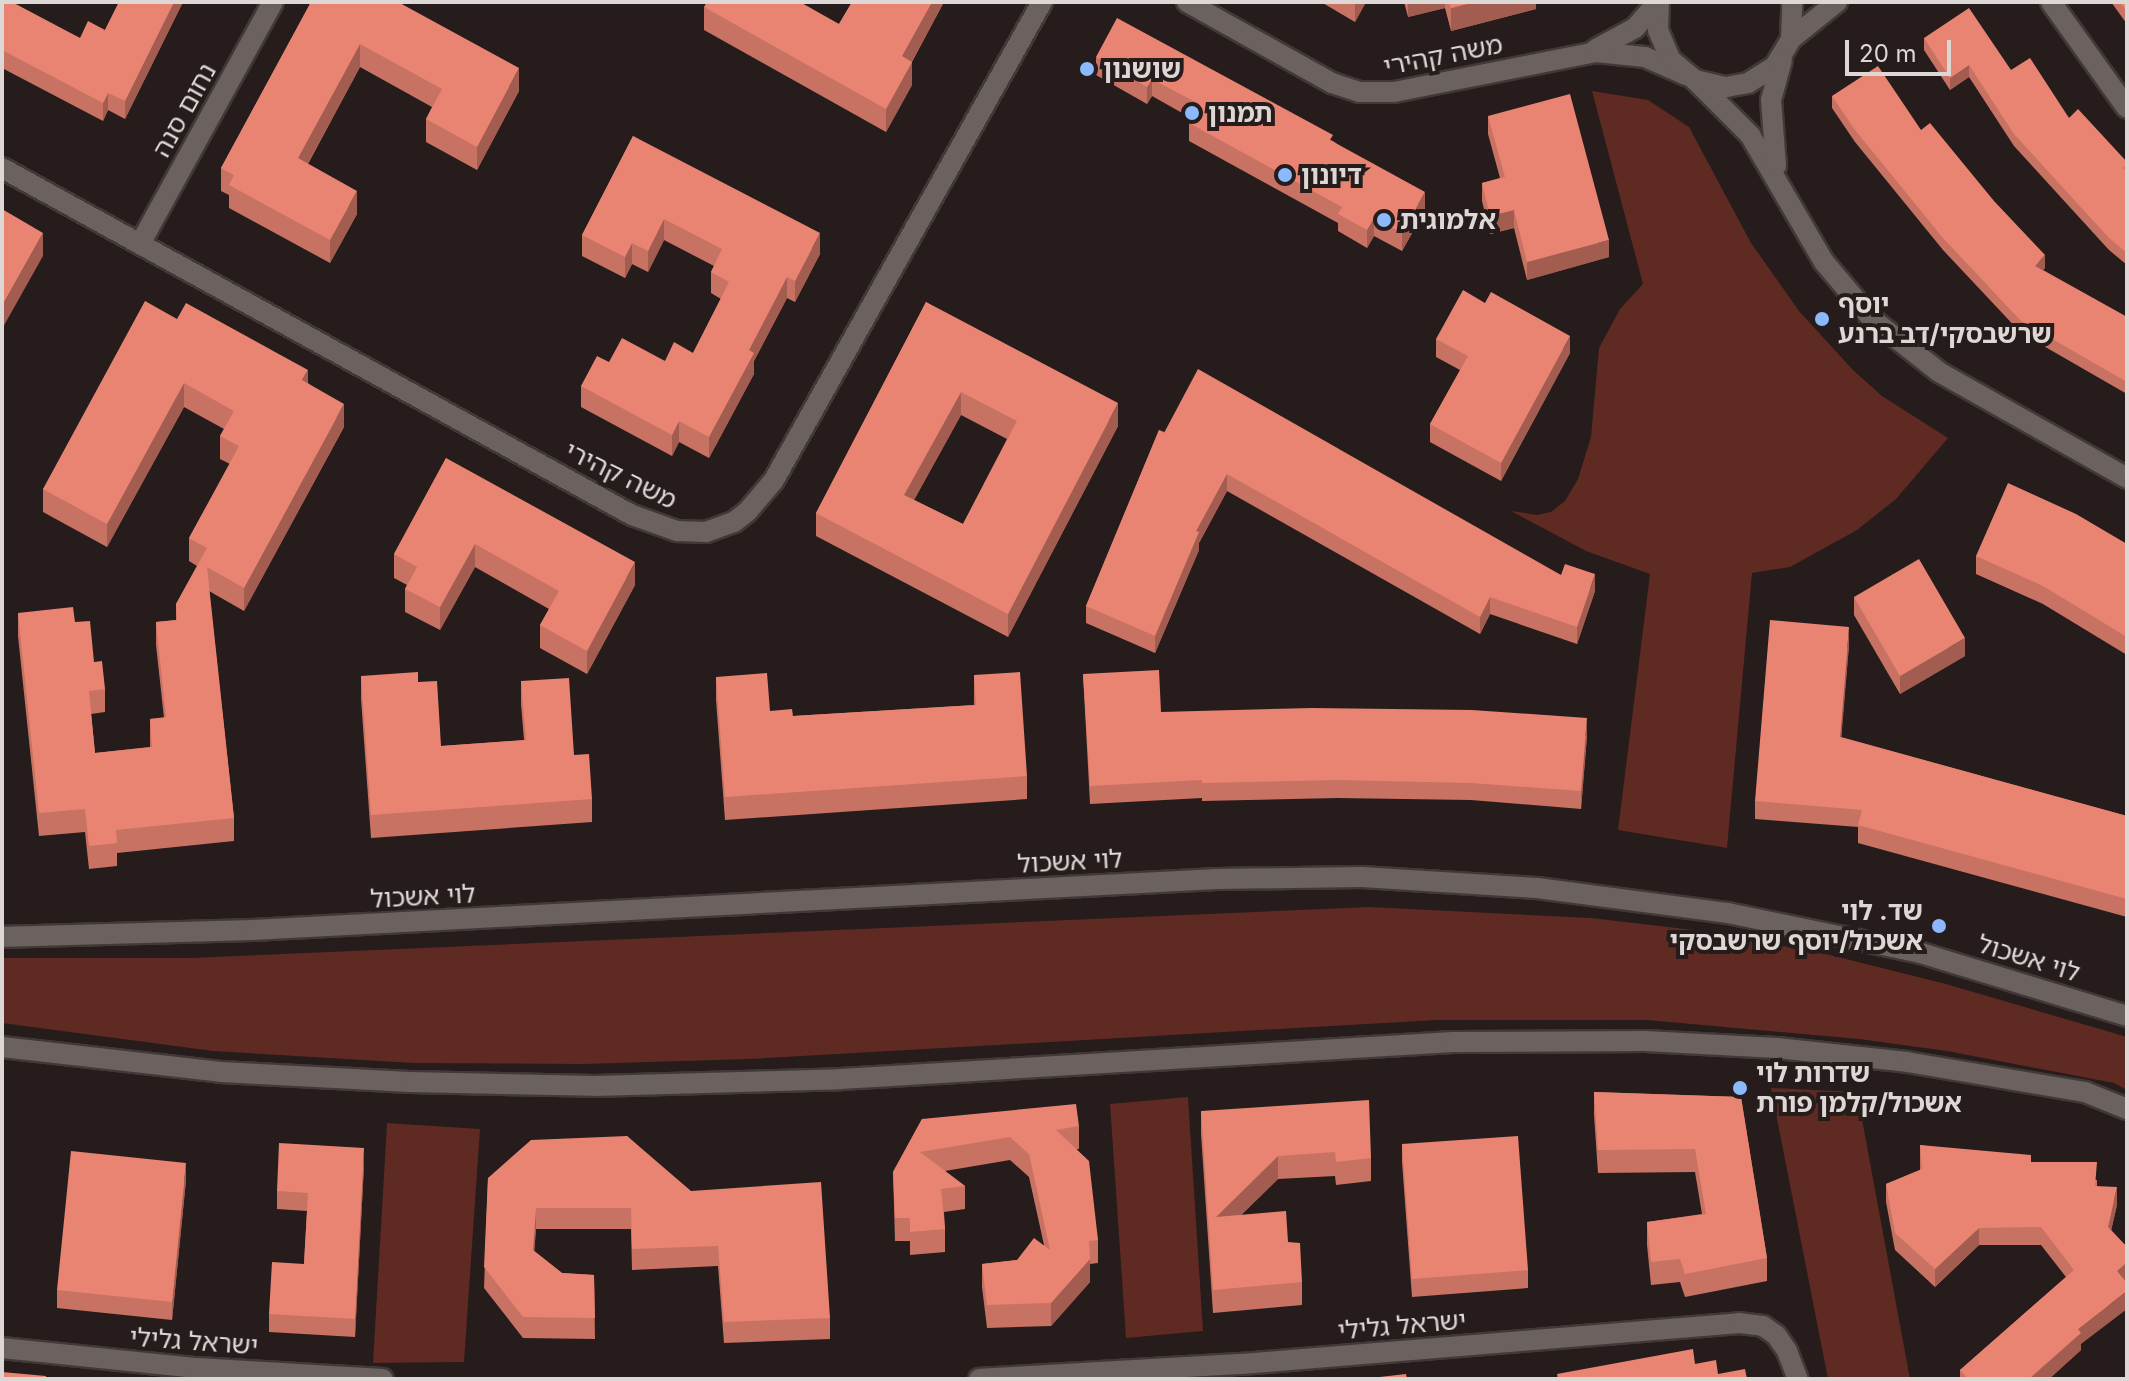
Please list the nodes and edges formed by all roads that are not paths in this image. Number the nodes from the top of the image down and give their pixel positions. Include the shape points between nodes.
1 (273, 2) edge
2 (1042, 2) edge
3 (1187, 2) edge
4 (1658, 2) edge
5 (1792, 2) edge
6 (1837, 2) edge
7 (2051, 2) edge
8 (1789, 44) junction
9 (1585, 54) junction
10 (1691, 78) junction
11 (2127, 108) edge
12 (2, 168) edge
13 (1779, 182) junction
14 (140, 244) junction
15 (2127, 478) edge
16 (2, 937) edge
17 (2127, 1016) edge
18 (2, 1047) edge
19 (2127, 1109) edge
20 (2, 1348) edge
21 (1098, 1376) edge
22 (383, 1379) edge
23 (979, 1379) edge
24 (1798, 1379) edge

1 - 14 street, נחום סנה
2 - 14 street, משה קהירי via 774,480 747,512 720,529 677,531 632,515
3 - 9 street, משה קהירי via 1332,83 1359,92 1394,92
4 - 9 street, משה קהירי via 1627,33
4 - 10 street via 1661,41 1671,60
5 - 8 street
6 - 8 street
7 - 11 street
8 - 10 street via 1775,66 1748,83 1716,87
8 - 13 street via 1771,100
9 - 10 street, משה קהירי via 1645,57
10 - 13 street via 1750,135
12 - 14 street, משה קהירי
13 - 15 street via 1824,262 1889,334 1939,372
16 - 17 street, לוי אשכול via 311,928 1231,878 1376,877 1537,888 1728,913 1921,953
18 - 19 street via 221,1072 595,1086 841,1079 1453,1042 1645,1041 1907,1062 2085,1092
20 - 22 street, ישראל גלילי via 190,1368
21 - 23 street, ישראל גלילי
21 - 24 street, ישראל גלילי via 1748,1323 1776,1335

